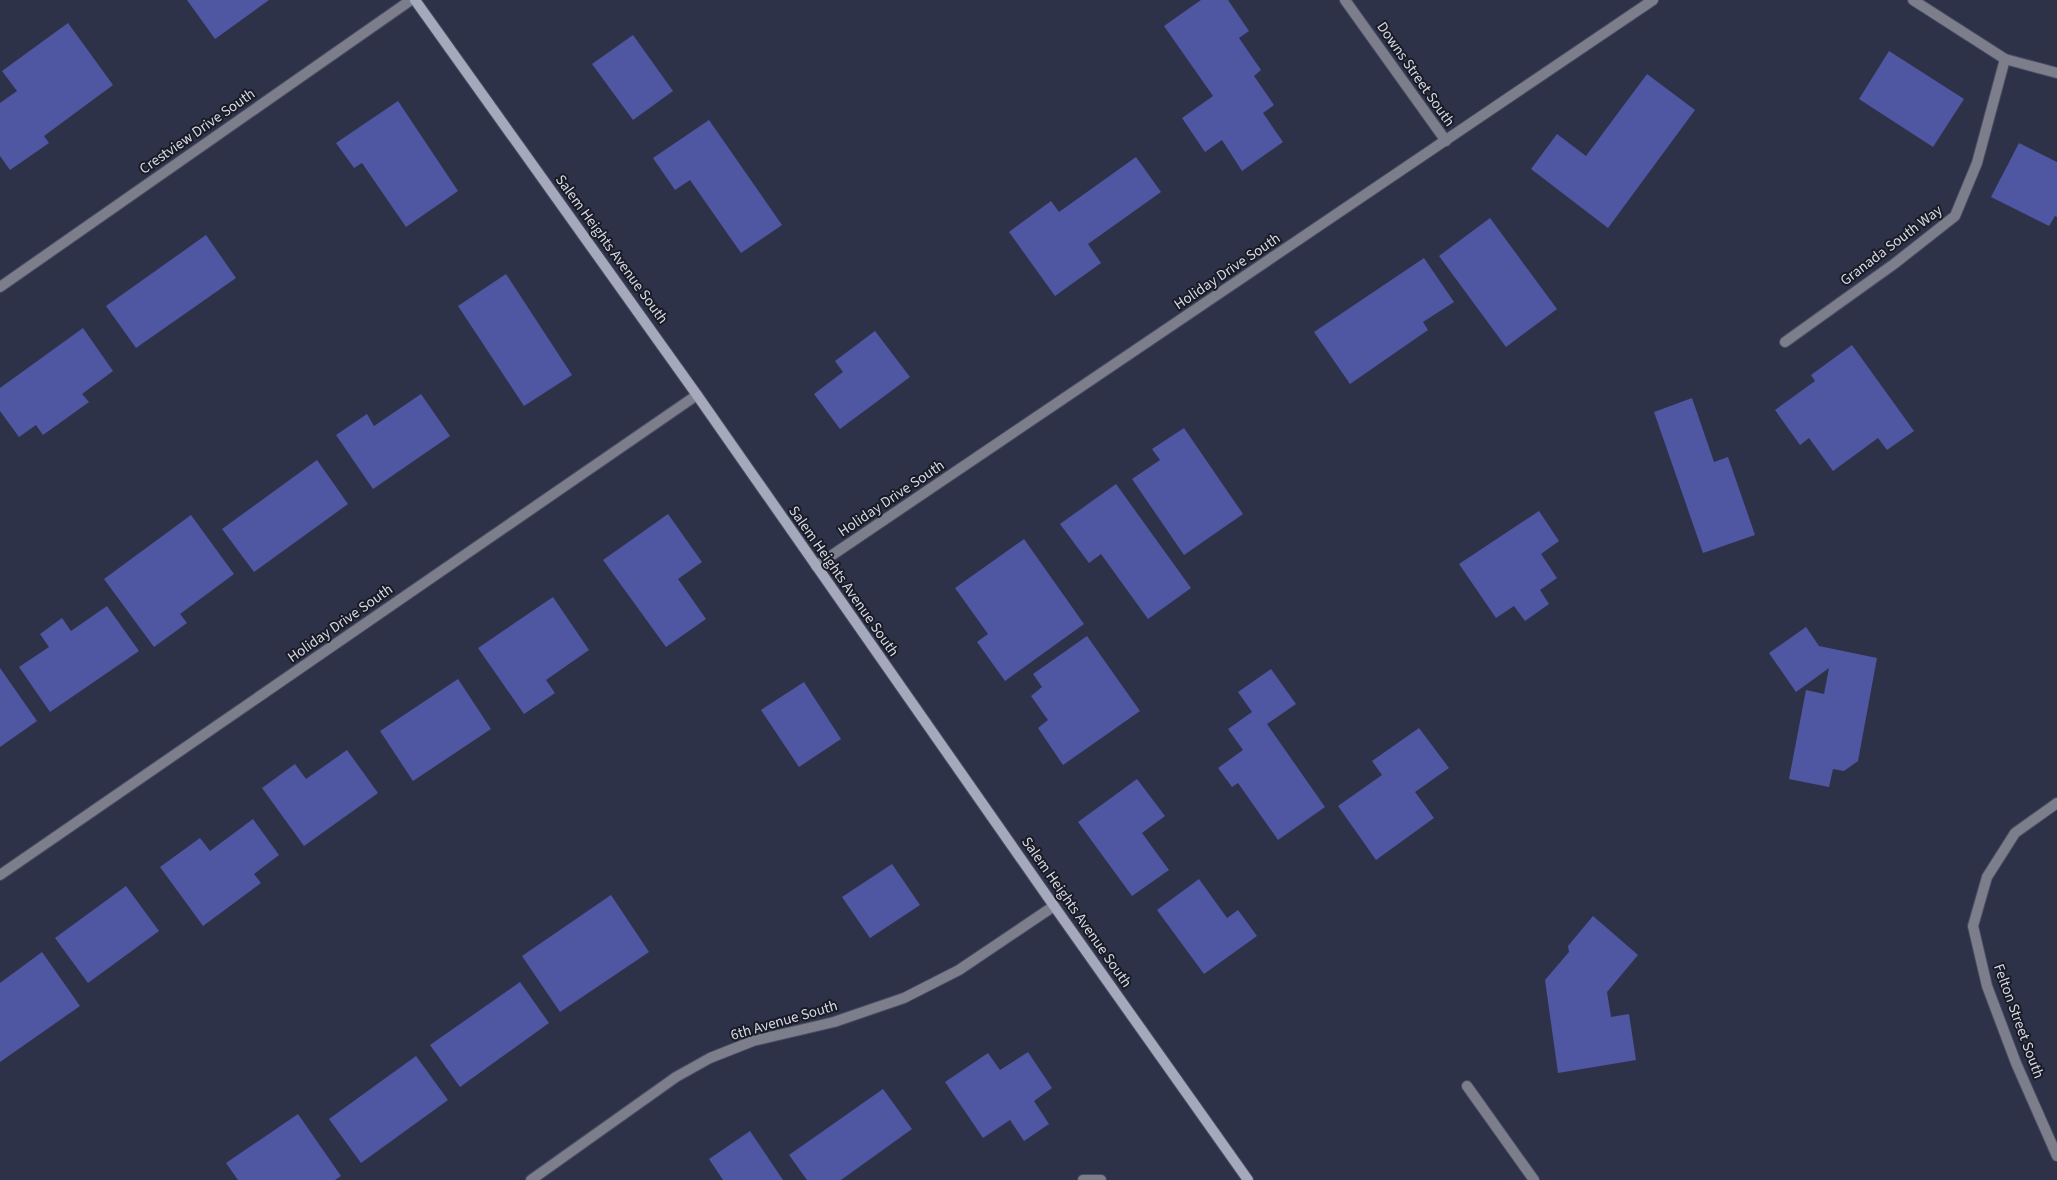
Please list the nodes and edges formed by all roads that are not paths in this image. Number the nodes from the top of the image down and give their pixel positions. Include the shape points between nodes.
1 (411, 0) edge
2 (415, 0) edge
3 (1345, 0) edge
4 (1653, 0) edge
5 (1913, 0) edge
6 (2005, 59) junction
7 (2057, 73) edge
8 (1446, 141) junction
9 (0, 287) edge
10 (1785, 342) dead end
11 (697, 395) junction
12 (816, 566) junction
13 (2057, 803) edge
14 (0, 875) edge
15 (1054, 906) junction
16 (1467, 1086) dead end
17 (2057, 1156) edge
18 (531, 1180) edge
19 (1083, 1180) edge
20 (1101, 1180) edge
21 (1248, 1180) edge
22 (1534, 1180) edge

1 - 9 street, Crestview Drive South
2 - 11 street, Salem Heights Avenue South
3 - 8 street, Downs Street South
4 - 8 street, Holiday Drive South
5 - 6 street
6 - 7 street
6 - 10 street, Granada South Way via 1977,163 1955,216
8 - 12 street, Holiday Drive South
11 - 12 street, Salem Heights Avenue South
11 - 14 street, Holiday Drive South
12 - 15 street, Salem Heights Avenue South
13 - 17 street, Felton Street South via 2015,833 1987,877 1973,926 1990,994
15 - 18 street, 6th Avenue South via 959,970 904,998 841,1020 753,1041 710,1058 676,1078
15 - 21 street, Salem Heights Avenue South
16 - 22 street
19 - 20 street

